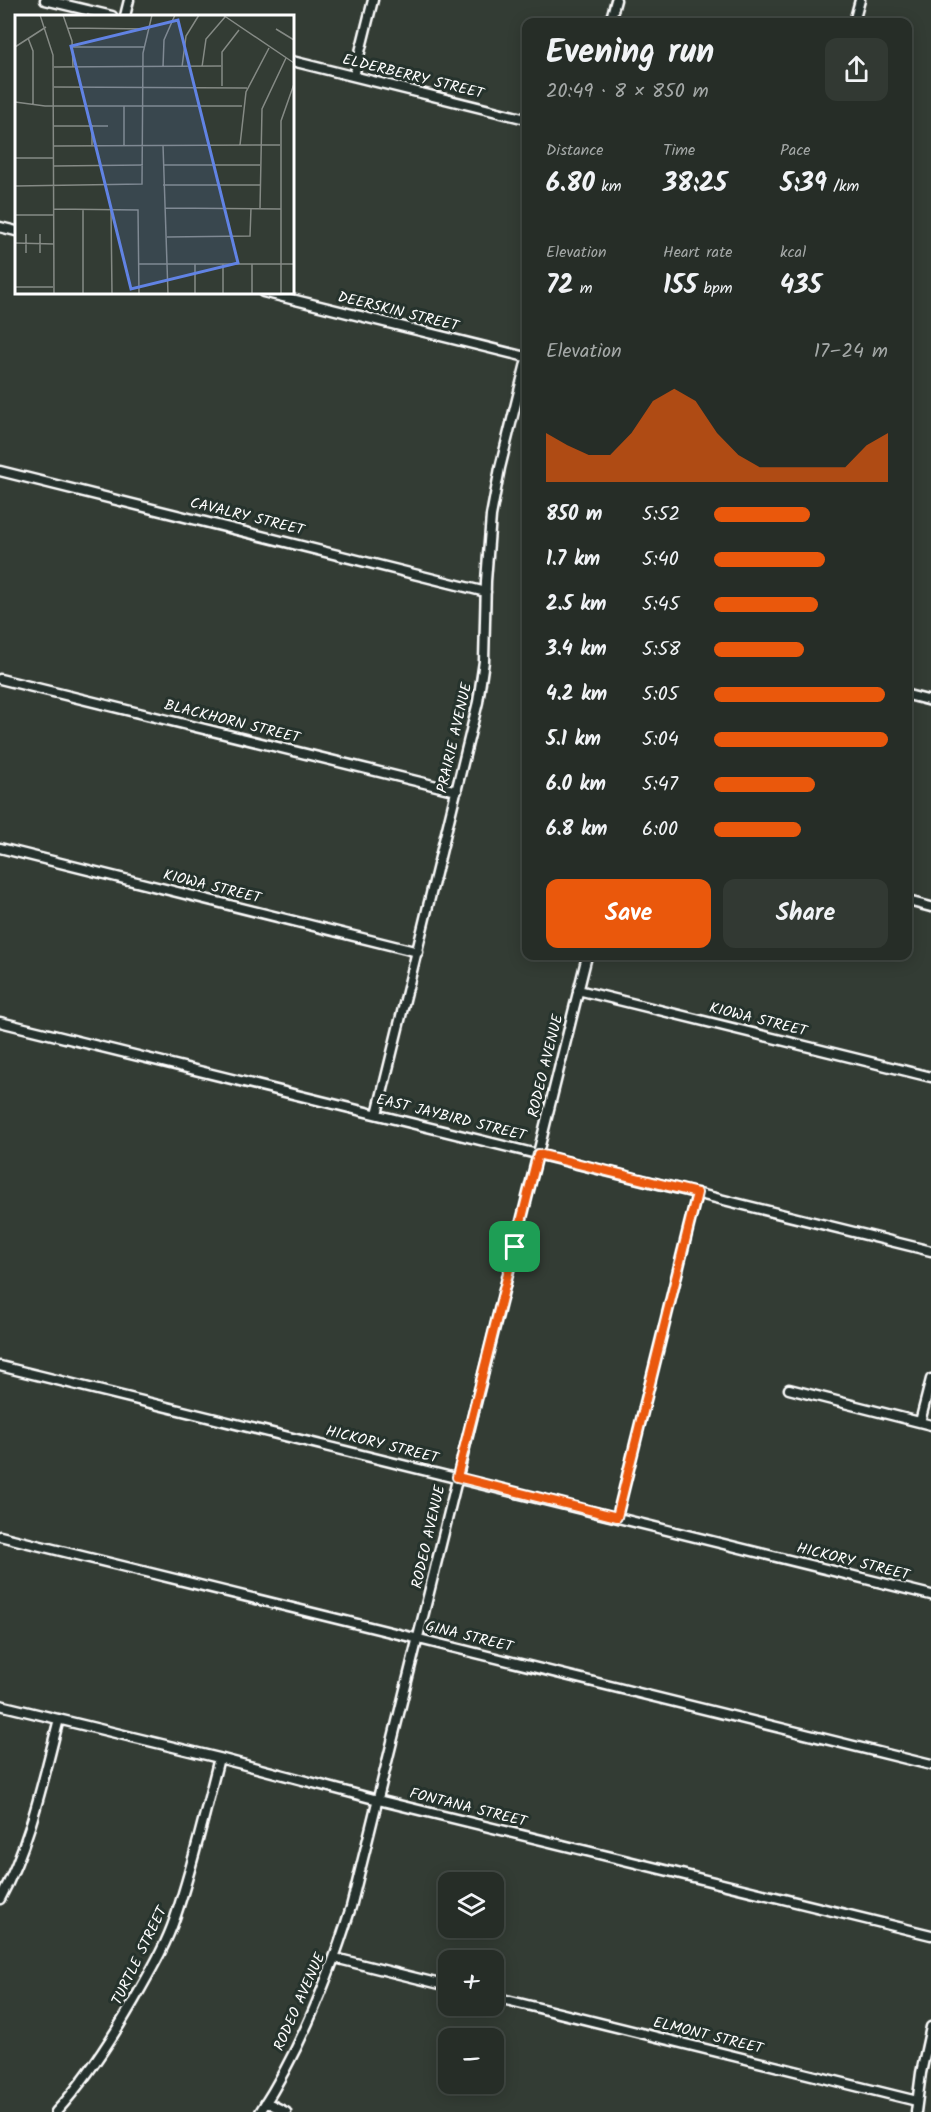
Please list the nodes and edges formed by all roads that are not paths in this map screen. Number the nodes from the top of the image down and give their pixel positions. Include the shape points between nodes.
1 (45, 0) edge
2 (129, 0) edge
3 (373, 0) edge
4 (616, 0) edge
5 (860, 0) edge
6 (108, 15) edge
7 (125, 15) edge
8 (611, 18) edge
9 (855, 18) edge
10 (294, 61) edge
11 (354, 76) junction
12 (522, 118) edge
13 (0, 227) edge
14 (15, 231) edge
15 (271, 294) edge
16 (522, 356) edge
17 (522, 379) edge
18 (0, 471) edge
19 (486, 592) junction
20 (0, 679) edge
21 (912, 696) edge
22 (931, 701) edge
23 (457, 791) junction
24 (0, 848) edge
25 (912, 903) edge
26 (931, 907) edge
27 (418, 952) junction
28 (586, 960) edge
29 (578, 990) junction
30 (0, 1022) edge
31 (931, 1077) edge
32 (377, 1114) junction
33 (538, 1154) junction
34 (697, 1193) junction
35 (931, 1251) edge
36 (0, 1366) edge
37 (931, 1379) edge
38 (789, 1389) dead end
39 (920, 1422) junction
40 (931, 1425) edge
41 (457, 1477) junction
42 (617, 1517) junction
43 (0, 1536) edge
44 (931, 1595) edge
45 (418, 1638) junction
46 (0, 1705) edge
47 (59, 1719) junction
48 (219, 1758) junction
49 (931, 1765) edge
50 (378, 1800) junction
51 (0, 1899) edge
52 (931, 1935) edge
53 (335, 1958) junction
54 (438, 1984) edge
55 (504, 1999) edge
56 (931, 2027) edge
57 (917, 2101) junction
58 (266, 2102) junction
59 (56, 2112) edge
60 (260, 2112) edge
61 (286, 2112) edge
62 (916, 2112) edge

1 - 6 street
2 - 7 street
3 - 11 street
4 - 8 street
5 - 9 street
10 - 11 street, ELDERBERRY STREET
11 - 12 street, ELDERBERRY STREET
13 - 14 street
15 - 16 street, DEERSKIN STREET
17 - 19 street, PRAIRIE AVENUE via 493,506
18 - 19 street, CAVALRY STREET
19 - 23 street, PRAIRIE AVENUE via 484,662
20 - 23 street, BLACKHORN STREET
21 - 22 street
23 - 27 street, PRAIRIE AVENUE
24 - 27 street, KIOWA STREET
25 - 26 street
27 - 32 street, PRAIRIE AVENUE
28 - 29 street, RODEO AVENUE
29 - 31 street, KIOWA STREET
29 - 33 street, RODEO AVENUE
30 - 32 street, EAST JAYBIRD STREET
32 - 33 street, EAST JAYBIRD STREET
33 - 34 street, EAST JAYBIRD STREET
33 - 41 street, RODEO AVENUE
34 - 35 street, EAST JAYBIRD STREET
34 - 42 street
36 - 41 street, HICKORY STREET
37 - 39 street
38 - 39 street
39 - 40 street
41 - 42 street, HICKORY STREET
41 - 45 street, RODEO AVENUE
42 - 44 street, HICKORY STREET
43 - 45 street, GINA STREET
45 - 49 street, GINA STREET
45 - 50 street, RODEO AVENUE
46 - 47 street, FONTANA STREET
47 - 48 street, FONTANA STREET
47 - 51 street via 35,1808
48 - 50 street, FONTANA STREET
48 - 59 street, TURTLE STREET via 189,1875 151,1971 94,2065
50 - 52 street, FONTANA STREET
50 - 53 street, RODEO AVENUE
53 - 54 street
53 - 58 street, RODEO AVENUE via 292,2056
55 - 57 street, ELMONT STREET
56 - 57 street
57 - 62 street
58 - 60 street, RODEO AVENUE
58 - 61 street

